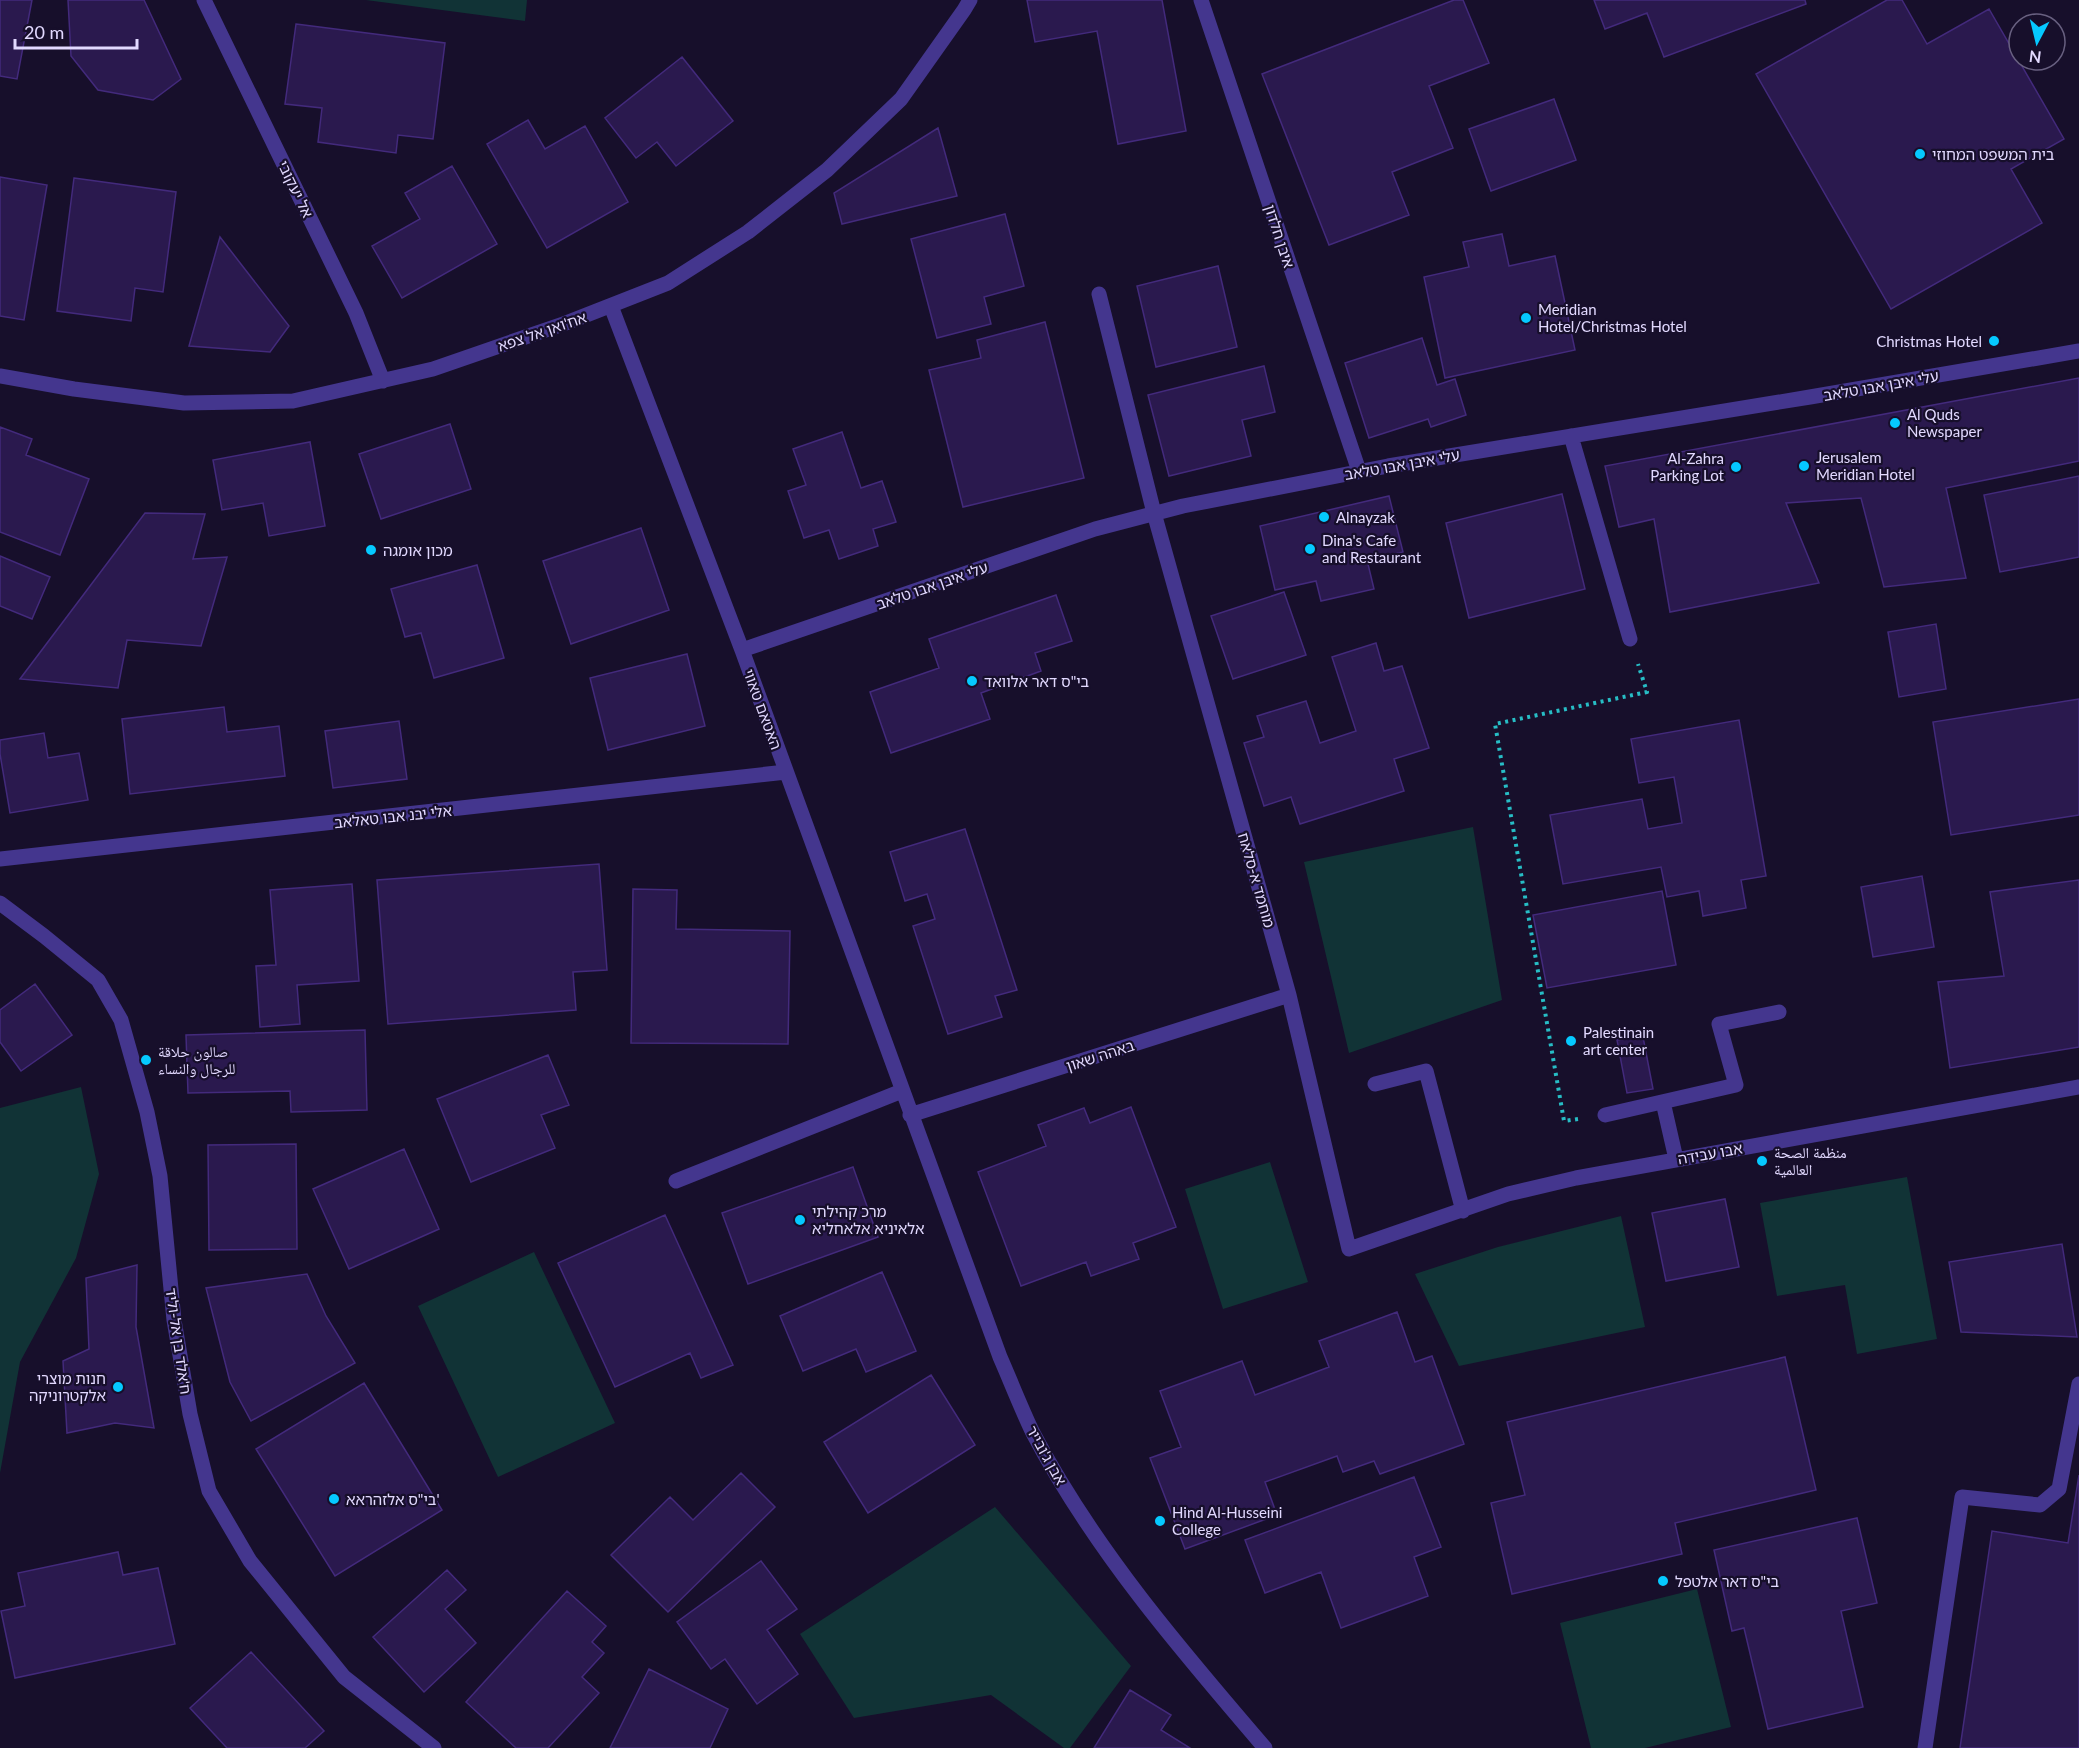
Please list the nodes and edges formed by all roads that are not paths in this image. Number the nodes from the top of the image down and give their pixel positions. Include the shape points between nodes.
1 (204, 0) edge
2 (970, 0) edge
3 (1201, 0) edge
4 (1099, 294) dead end
5 (611, 306) junction
6 (2079, 351) edge
7 (0, 376) edge
8 (383, 381) junction
9 (1571, 436) junction
10 (1359, 471) junction
11 (1154, 513) junction
12 (1630, 639) road end
13 (742, 650) junction
14 (786, 772) junction
15 (0, 859) edge
16 (0, 903) edge
17 (1289, 995) junction
18 (1779, 1012) dead end
19 (1375, 1084) dead end
20 (2079, 1087) edge
21 (902, 1091) junction
22 (1663, 1102) junction
23 (910, 1115) junction
24 (1605, 1115) road end
25 (1676, 1159) junction
26 (676, 1182) dead end
27 (1463, 1211) junction
28 (1349, 1249) joint
29 (2079, 1384) edge
30 (434, 1748) edge
31 (1265, 1748) edge
32 (1925, 1748) edge

1 - 8 street, אל יעקובי via 356,313
2 - 5 street, אח'ואן אל צפא via 901,99 827,170 748,232 668,284
3 - 10 street, איבן חלדון
4 - 11 street, מוחמד א-סלאח
5 - 8 street, אח'ואן אל צפא via 433,369
5 - 13 street, האטאם טאווי
6 - 9 street, עלי איבן אבו טלאב
7 - 8 street, אח'ואן אל צפא via 184,403 293,401
9 - 10 street, עלי איבן אבו טלאב
9 - 12 street
10 - 11 street, עלי איבן אבו טלאב
11 - 13 street, עלי איבן אבו טלאב via 1095,529
11 - 17 street, מוחמד א-סלאח
13 - 14 street, האטאם טאווי
14 - 15 street, אלי יבנ אבו טאלאב
14 - 21 street, האטאם טאווי
16 - 30 street, ח'אלד בן אל-וליד via 98,980 121,1020 160,1176 174,1320 190,1414 209,1491 250,1561 344,1677
17 - 23 street, באהה שאון
17 - 28 street, מוחמד א-סלאח
18 - 22 street via 1719,1024 1736,1085
19 - 27 street via 1426,1071
20 - 25 street, אבו עבידה
21 - 23 street, האטאם טאווי
21 - 26 street
22 - 24 street
22 - 25 street
23 - 31 street, אבן ג'ובייר via 1000,1357 1032,1431 1087,1522 1143,1602
25 - 27 street, אבו עבידה via 1508,1194
27 - 28 street, אבו עבידה
29 - 32 street via 2059,1489 2040,1505 1962,1497

